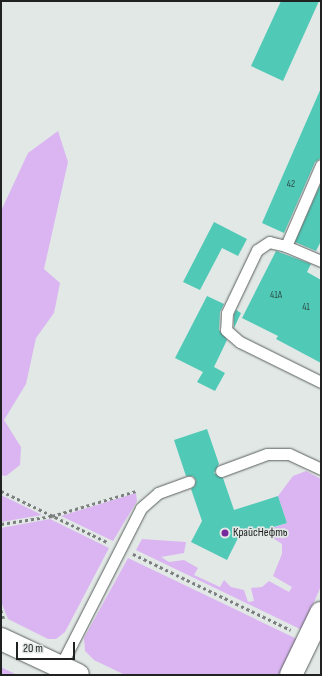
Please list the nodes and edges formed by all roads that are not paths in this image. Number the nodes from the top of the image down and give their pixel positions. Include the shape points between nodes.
1 (321, 165) edge
2 (286, 246) junction
3 (321, 261) edge
4 (321, 382) edge
5 (321, 469) edge
6 (221, 471) dead end
7 (188, 482) dead end
8 (321, 613) edge
9 (3, 629) edge
10 (69, 671) edge
11 (291, 675) edge

1 - 2 lane
2 - 3 lane
2 - 4 lane via 269,242 257,250 226,313 226,330 240,342
5 - 6 lane via 289,454 267,454
7 - 10 lane via 158,493 141,508 120,548
8 - 11 street
9 - 10 street

